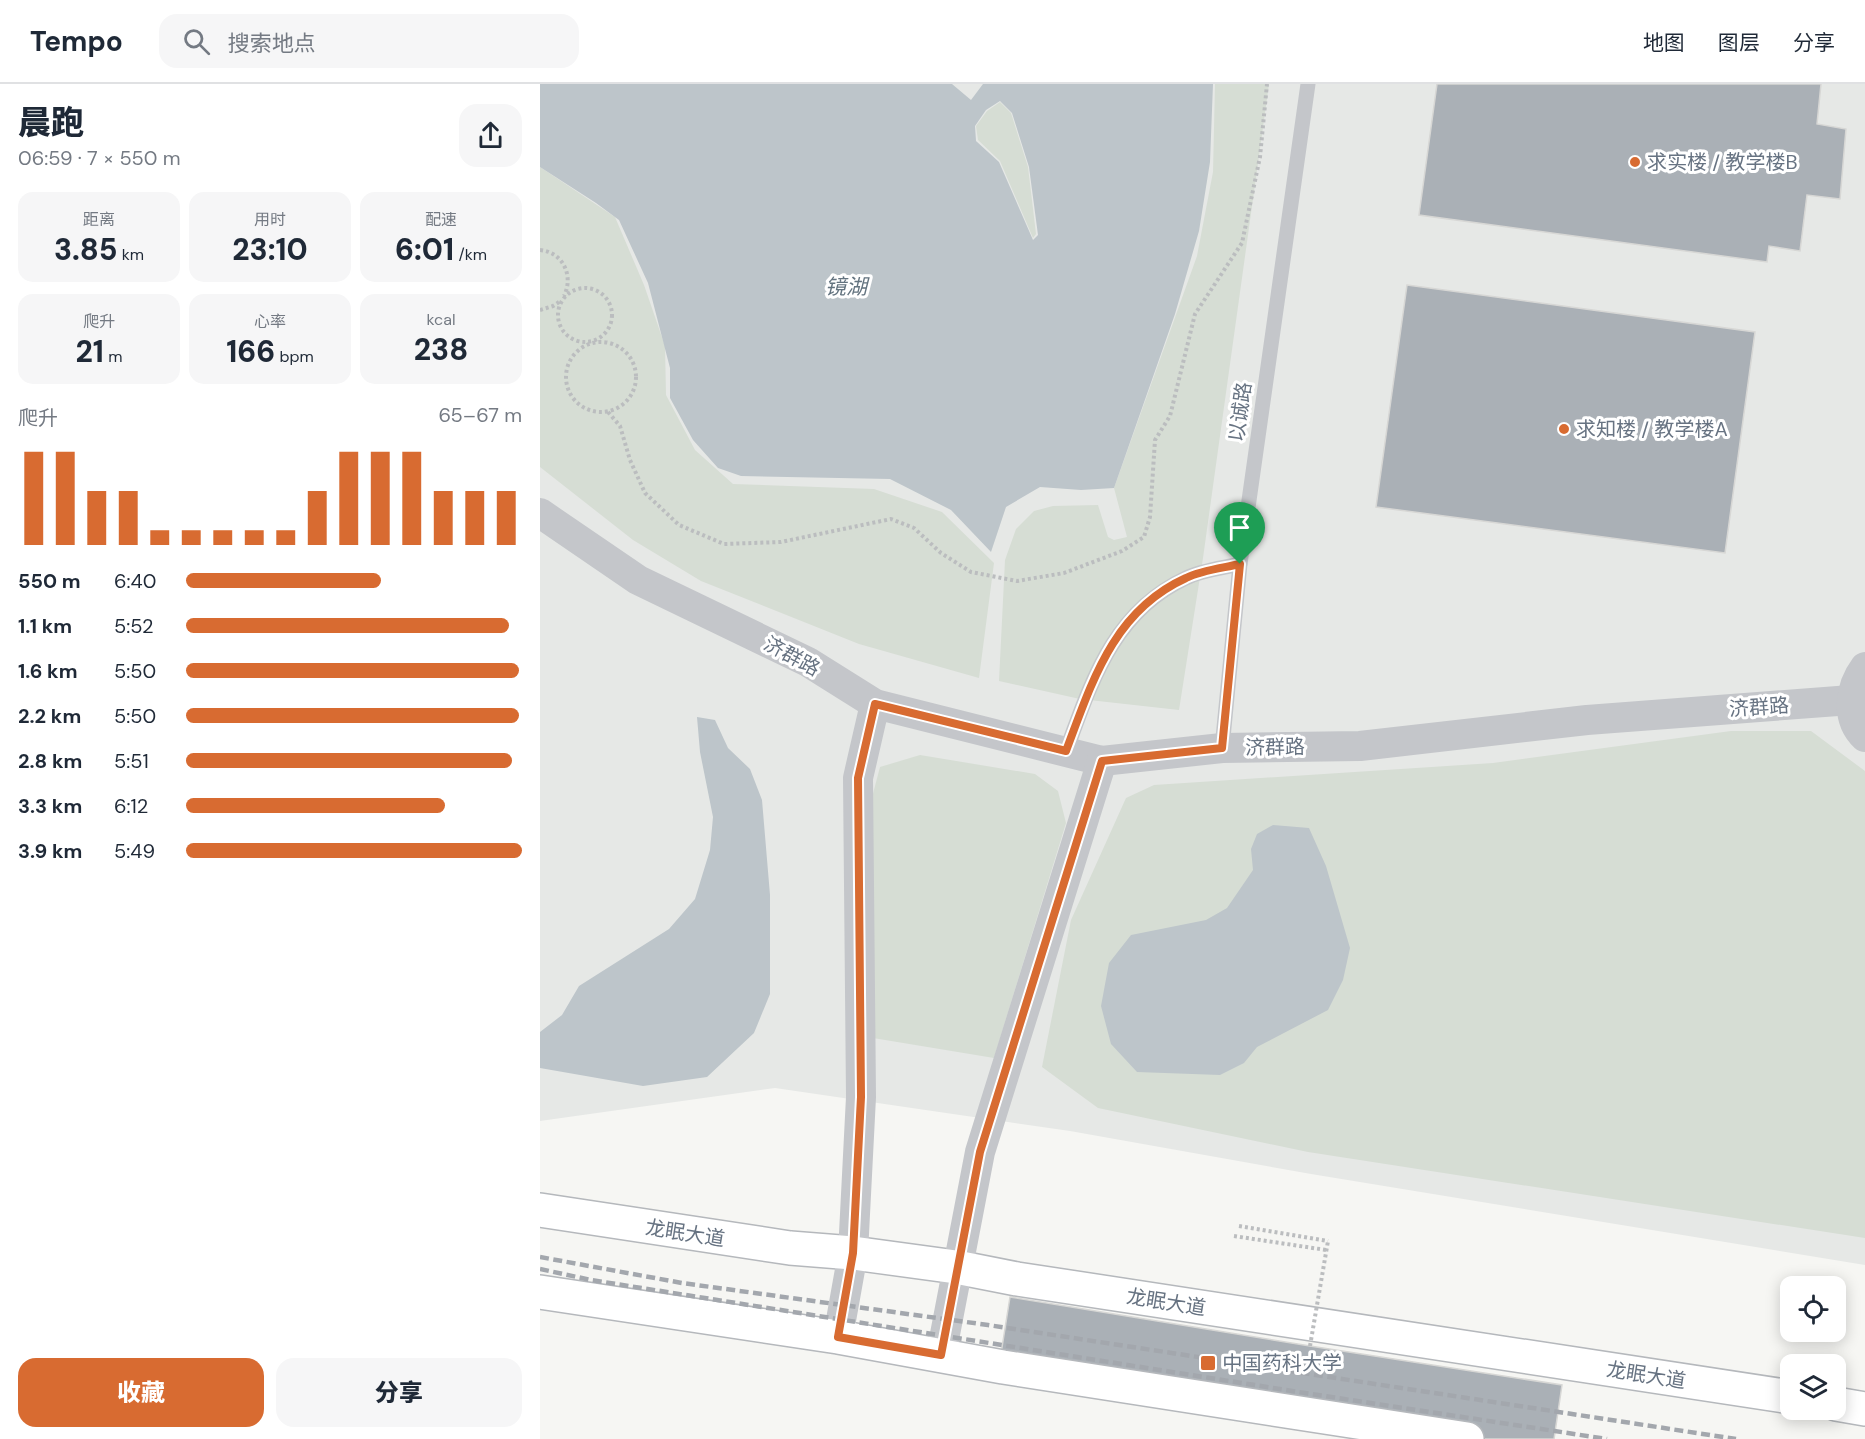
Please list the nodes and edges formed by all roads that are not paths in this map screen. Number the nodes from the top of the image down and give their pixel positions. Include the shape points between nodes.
1 (1308, 84) edge
2 (540, 513) edge
3 (1240, 564) junction
4 (1865, 667) edge
5 (1851, 700) junction
6 (875, 704) junction
7 (1865, 737) edge
8 (1222, 748) junction
9 (1066, 751) junction
10 (1102, 761) junction
11 (540, 1210) edge
12 (853, 1253) junction
13 (956, 1267) junction
14 (540, 1292) edge
15 (838, 1337) junction
16 (941, 1355) junction
17 (1780, 1395) edge
18 (1846, 1405) edge
19 (1865, 1408) edge
20 (1467, 1439) edge

1 - 3 lane, 以诚路
2 - 6 street, 济群路 via 639,580 808,662
3 - 8 lane, 以诚路
3 - 9 lane via 1187,577 1157,595 1137,614 1112,642
4 - 5 street
5 - 7 street via 1854,717
5 - 8 street, 济群路 via 1587,720 1360,746
6 - 9 street, 济群路
6 - 12 street via 858,778 861,1097
8 - 10 street, 济群路
9 - 10 street, 济群路
10 - 13 street via 980,1152
11 - 12 main road, 龙眠大道 via 790,1248
12 - 13 main road, 龙眠大道
12 - 15 street
13 - 16 street
13 - 17 main road, 龙眠大道
14 - 15 main road
15 - 16 main road
16 - 20 main road
18 - 19 main road

